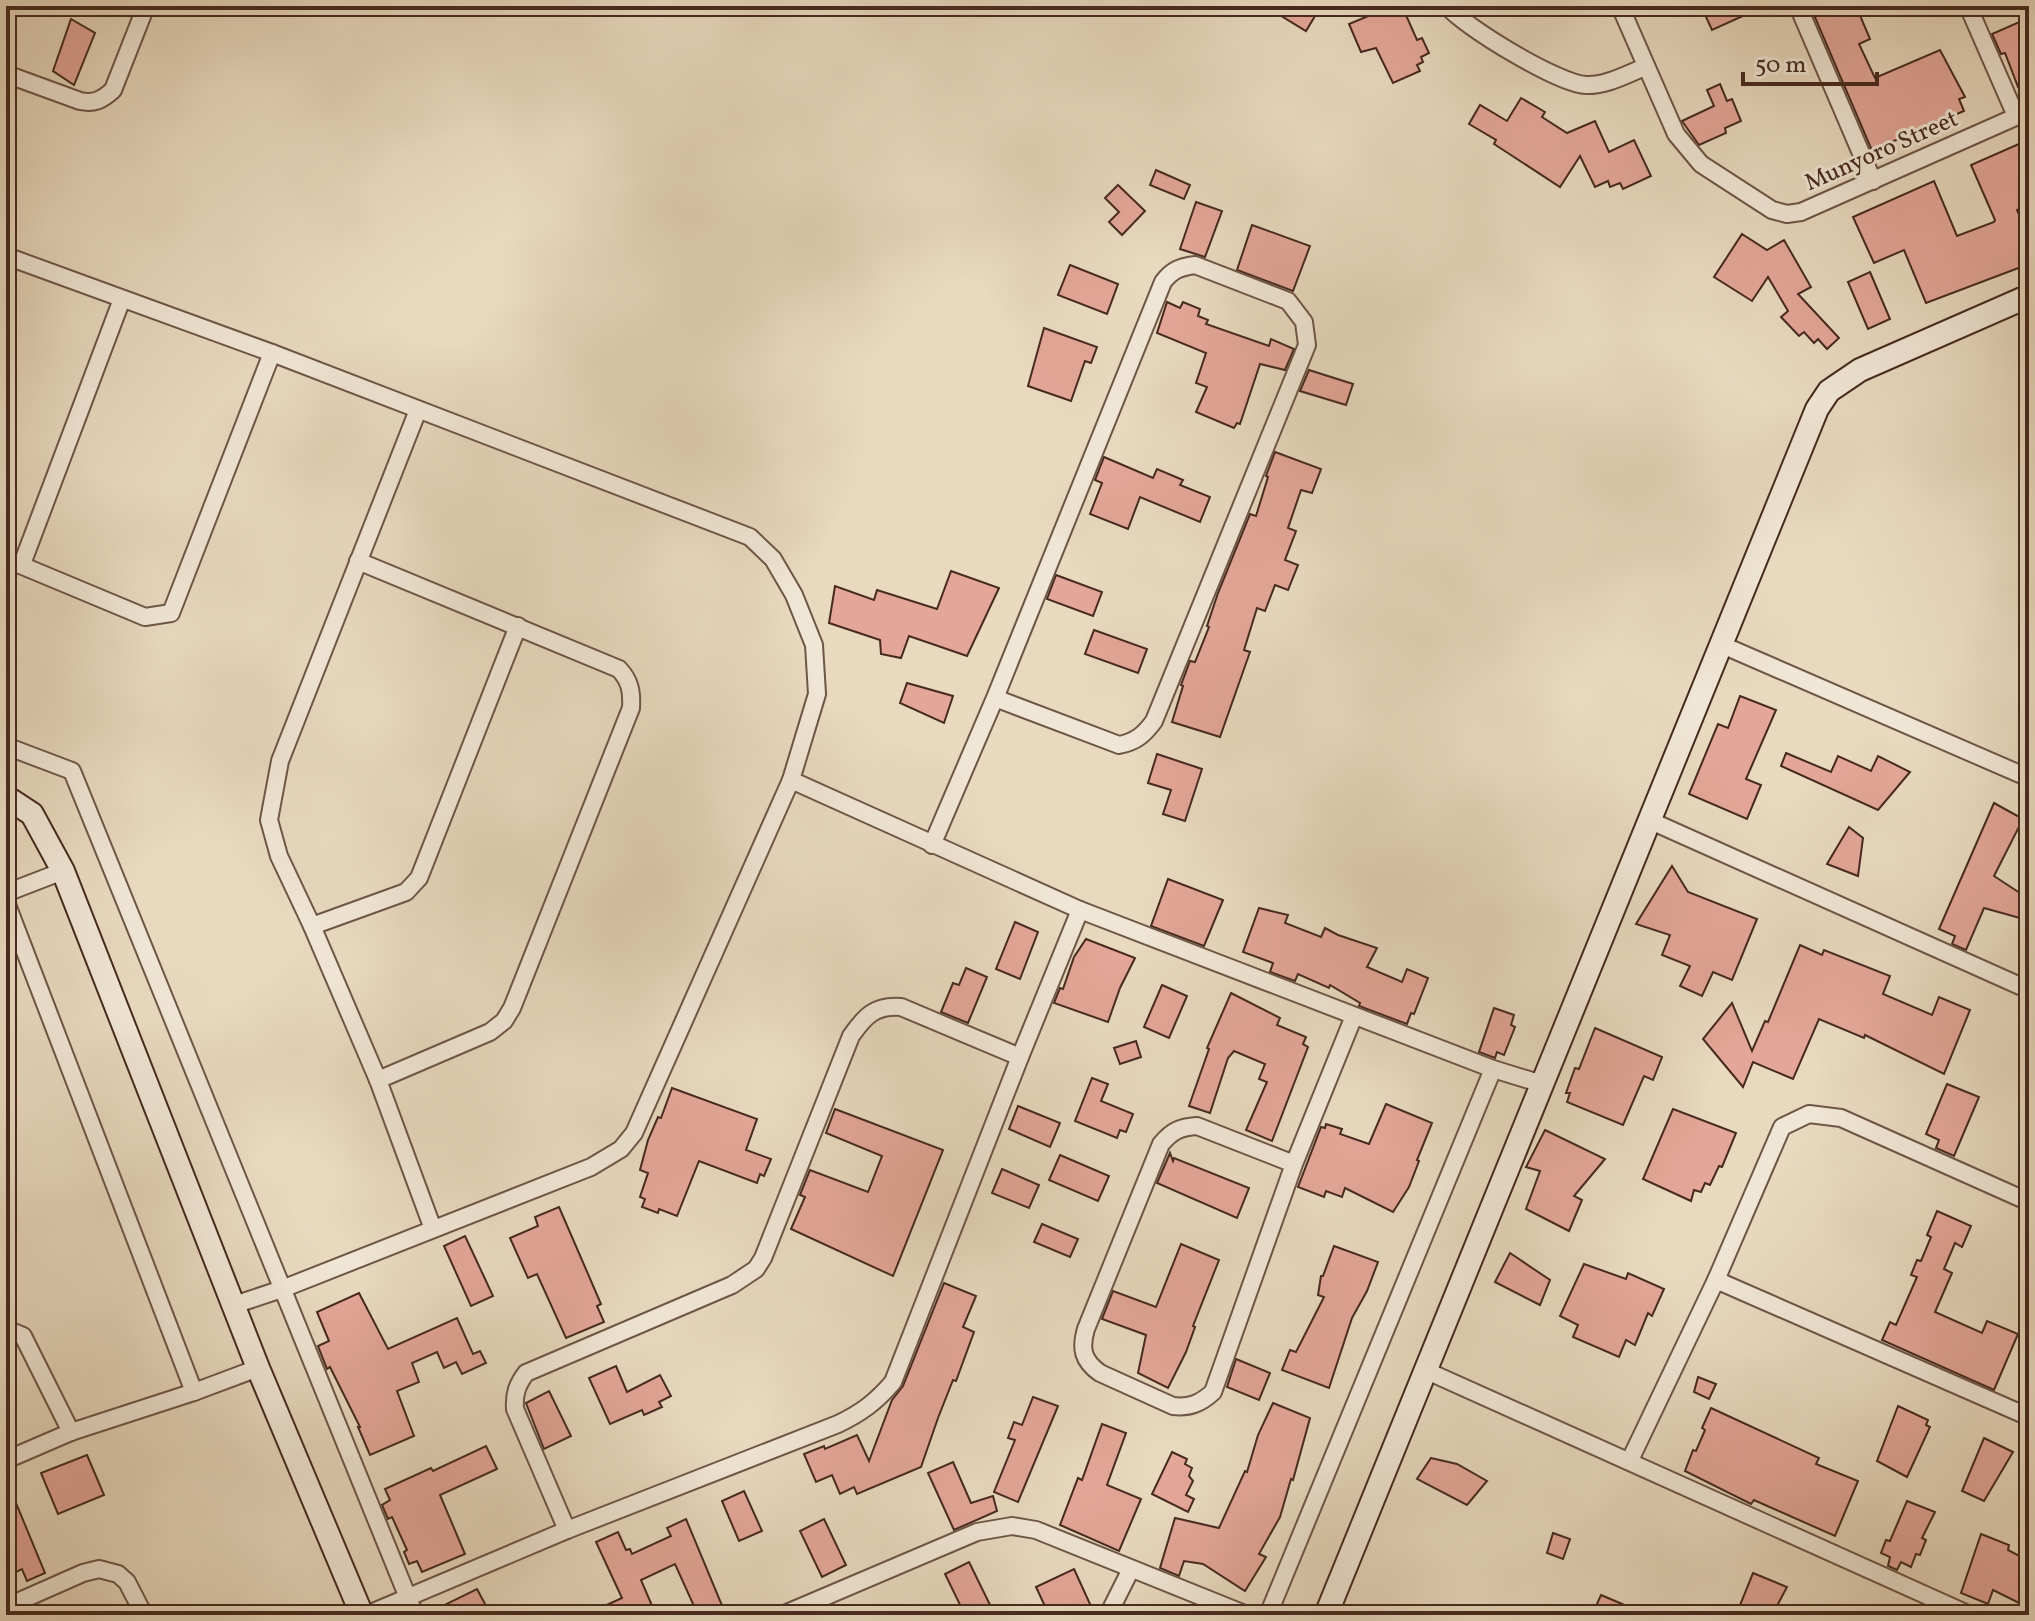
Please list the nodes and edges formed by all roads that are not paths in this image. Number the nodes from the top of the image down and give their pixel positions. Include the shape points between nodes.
1 (146, 6) edge
2 (1447, 6) edge
3 (1620, 6) edge
4 (1798, 6) edge
5 (1968, 6) edge
6 (1645, 67) junction
7 (6, 74) edge
8 (2022, 114) edge
9 (1873, 181) junction
10 (6, 256) edge
11 (122, 299) junction
12 (2027, 301) edge
13 (272, 353) junction
14 (418, 410) junction
15 (358, 561) junction
16 (14, 562) edge
17 (518, 626) junction
18 (1720, 644) junction
19 (995, 698) junction
20 (6, 746) edge
21 (2029, 778) edge
22 (791, 780) junction
23 (6, 797) edge
24 (1651, 821) junction
25 (932, 845) junction
26 (63, 871) junction
27 (6, 893) edge
28 (6, 902) edge
29 (1080, 910) junction
30 (312, 926) junction
31 (2029, 990) edge
32 (1354, 1016) junction
33 (1020, 1057) junction
34 (1493, 1069) junction
35 (378, 1080) junction
36 (1542, 1084) junction
37 (1294, 1164) junction
38 (2029, 1202) edge
39 (433, 1229) junction
40 (1716, 1280) junction
41 (282, 1289) junction
42 (234, 1305) junction
43 (6, 1329) edge
44 (258, 1368) junction
45 (1427, 1371) junction
46 (194, 1392) junction
47 (2029, 1417) edge
48 (71, 1432) junction
49 (6, 1460) edge
50 (1630, 1460) junction
51 (567, 1530) junction
52 (1131, 1569) junction
53 (407, 1596) junction
54 (6, 1607) edge
55 (144, 1615) edge
56 (364, 1615) edge
57 (415, 1615) edge
58 (782, 1615) edge
59 (1108, 1615) edge
60 (1247, 1615) edge
61 (1268, 1615) edge
62 (1326, 1615) edge
63 (1970, 1615) edge

1 - 7 street via 113,90 103,99 80,101
2 - 6 street via 1473,28 1571,83 1599,85
3 - 6 street, Munyoro Street
4 - 9 street
5 - 8 street
6 - 9 street, Munyoro Street via 1686,150 1772,210 1801,212
8 - 9 street, Munyoro Street
10 - 11 street
11 - 13 street
11 - 16 street
12 - 18 street via 1860,370 1829,391 1809,423
13 - 14 street
13 - 16 street via 171,613 145,617
14 - 15 street
14 - 22 street via 750,537 773,559 814,645 817,694
15 - 17 street
15 - 30 street via 280,761 269,820 279,856
17 - 30 street via 419,878 406,892 386,901
17 - 35 street via 619,669 628,679 631,708 504,1021 490,1032
18 - 21 street
18 - 24 street
19 - 19 street via 1170,272 1195,265 1288,301 1304,322 1307,345 1144,735 1119,745
19 - 25 street
20 - 41 street via 72,771
22 - 25 street
22 - 39 street via 634,1133 621,1149 591,1167
23 - 26 street via 32,814
24 - 31 street
24 - 36 street
25 - 29 street
26 - 27 street
26 - 42 street
28 - 46 street
29 - 32 street
29 - 33 street
30 - 35 street
32 - 34 street
32 - 37 street
33 - 51 street via 893,1382 877,1401 838,1424
33 - 51 street via 901,1007 887,1006 862,1019 756,1269 732,1285 526,1373 518,1383 515,1409
34 - 36 street
34 - 61 street
35 - 39 street
36 - 45 street
37 - 37 street via 1213,1392 1195,1405 1173,1406 1090,1366 1083,1354 1086,1329 1169,1133 1197,1126
38 - 40 street via 1841,1118 1809,1114 1782,1127
39 - 41 street
40 - 47 street
40 - 50 street
41 - 42 street
41 - 53 street
42 - 44 street
43 - 48 street via 23,1336
44 - 46 street
44 - 56 street
45 - 50 street
45 - 62 street
46 - 48 street
48 - 49 street
50 - 63 street
51 - 53 street
52 - 58 street via 1036,1530 992,1527
52 - 59 street
52 - 60 street
53 - 56 street
53 - 57 street
54 - 55 street via 99,1569 127,1582

